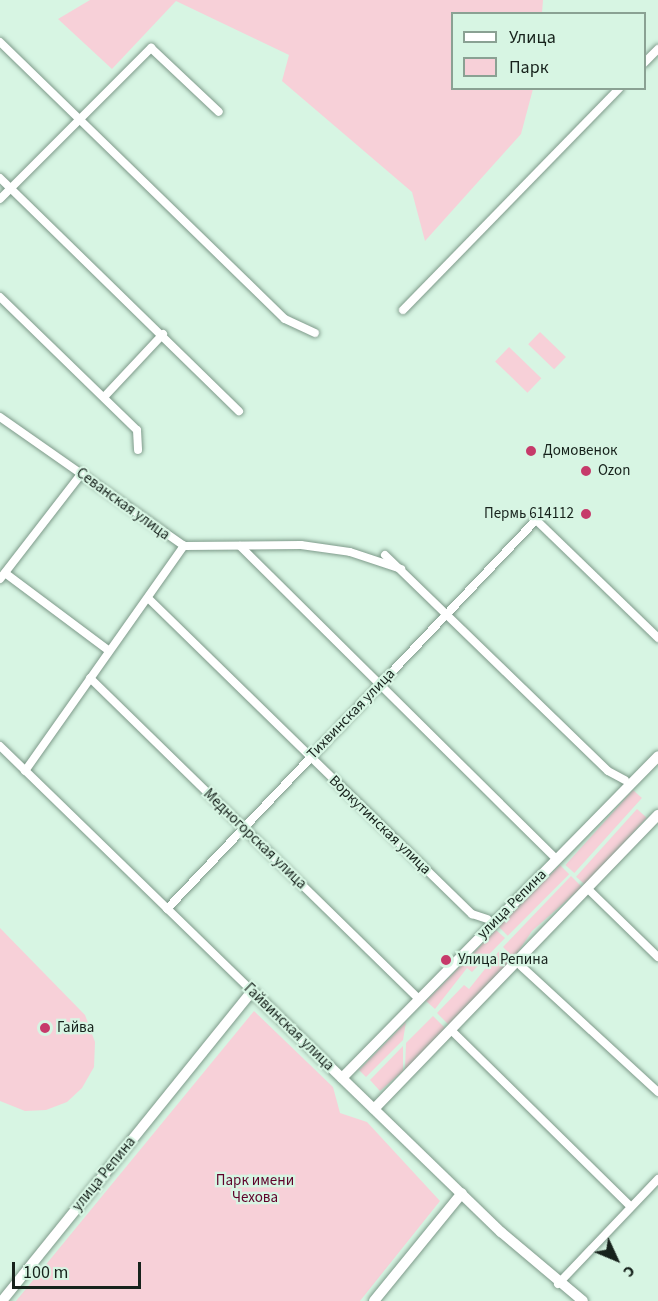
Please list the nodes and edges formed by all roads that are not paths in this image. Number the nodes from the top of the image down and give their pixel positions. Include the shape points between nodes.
1 (0, 42) edge
2 (658, 49) edge
3 (646, 62) edge
4 (618, 90) edge
5 (219, 112) dead end
6 (79, 120) junction
7 (0, 178) edge
8 (10, 188) junction
9 (0, 199) edge
10 (0, 297) edge
11 (404, 310) dead end
12 (315, 333) dead end
13 (163, 334) junction
14 (105, 396) junction
15 (239, 411) dead end
16 (0, 417) edge
17 (138, 450) dead end
18 (82, 473) junction
19 (184, 546) junction
20 (240, 546) junction
21 (385, 555) dead end
22 (401, 569) junction
23 (2, 576) edge
24 (148, 598) junction
25 (448, 614) junction
26 (658, 638) edge
27 (108, 650) junction
28 (90, 678) junction
29 (378, 686) junction
30 (0, 746) edge
31 (658, 756) edge
32 (309, 757) junction
33 (25, 771) junction
34 (625, 780) dead end
35 (657, 821) edge
36 (243, 828) junction
37 (556, 859) junction
38 (587, 888) junction
39 (167, 909) junction
40 (487, 919) dead end
41 (658, 957) edge
42 (521, 966) dead end
43 (252, 991) junction
44 (419, 999) junction
45 (451, 1030) junction
46 (342, 1078) junction
47 (658, 1092) edge
48 (374, 1109) junction
49 (658, 1179) edge
50 (462, 1193) junction
51 (631, 1207) junction
52 (558, 1284) junction
53 (580, 1300) edge
54 (2, 1301) edge
55 (374, 1301) edge

1 - 6 street
2 - 3 street
4 - 11 street
5 - 6 street via 151,48
6 - 8 street
6 - 12 street via 285,318
7 - 8 street
8 - 9 street
8 - 13 street
10 - 14 street
13 - 14 street
13 - 15 street
14 - 17 street via 137,430
16 - 18 street, Севанская улица
18 - 19 street, Севанская улица
18 - 23 street
19 - 20 street, Севанская улица
19 - 24 street
20 - 22 street, Севанская улица via 339,550
20 - 29 street
21 - 22 street
22 - 25 street
23 - 27 street
24 - 27 street
24 - 32 street, Воркутинская улица
25 - 26 street, Тихвинская улица via 536,520
25 - 29 street, Тихвинская улица
25 - 34 street via 608,771
27 - 28 street
28 - 33 street
28 - 36 street, Медногорская улица
29 - 32 street, Тихвинская улица
29 - 37 street
30 - 33 street, Гайвинская улица
31 - 37 main road, улица Репина
32 - 36 street, Тихвинская улица
32 - 40 street, Воркутинская улица via 472,914
33 - 39 street, Гайвинская улица
35 - 38 main road
36 - 39 street, Тихвинская улица
36 - 44 street, Медногорская улица
37 - 44 main road, улица Репина
38 - 41 street
38 - 45 main road
39 - 43 street, Гайвинская улица
42 - 47 street
43 - 46 main road, Гайвинская улица
43 - 54 main road, улица Репина
44 - 46 main road, улица Репина
45 - 48 main road
45 - 51 street
46 - 48 main road, Гайвинская улица
48 - 50 main road, Гайвинская улица
49 - 51 street
50 - 52 main road, Гайвинская улица
50 - 55 main road
51 - 52 street
52 - 53 main road, Гайвинская улица

